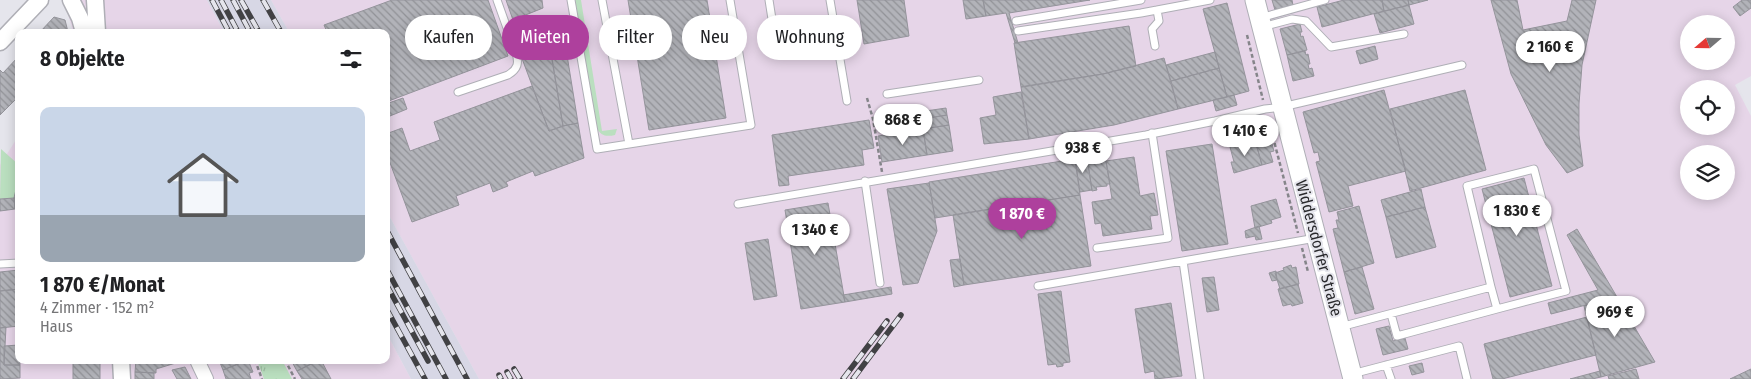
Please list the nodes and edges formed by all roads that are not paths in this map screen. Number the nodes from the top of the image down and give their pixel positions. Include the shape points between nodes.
1 (40, 0) edge
2 (71, 0) edge
3 (497, 0) edge
4 (571, 0) edge
5 (602, 0) edge
6 (730, 0) edge
7 (769, 0) edge
8 (830, 0) edge
9 (1142, 0) edge
10 (1210, 0) edge
11 (1325, 0) edge
12 (93, 5) edge
13 (1157, 10) junction
14 (771, 15) edge
15 (1255, 18) edge
16 (1016, 21) dead end
17 (83, 29) edge
18 (97, 29) edge
19 (1018, 31) dead end
20 (1404, 34) dead end
21 (0, 42) edge
22 (1156, 46) dead end
23 (1462, 65) dead end
24 (979, 80) dead end
25 (458, 92) dead end
26 (887, 94) dead end
27 (847, 101) dead end
28 (1274, 108) junction
29 (1152, 134) junction
30 (629, 144) junction
31 (865, 182) junction
32 (738, 204) dead end
33 (1308, 240) junction
34 (1097, 248) dead end
35 (1183, 261) junction
36 (15, 263) edge
37 (0, 264) edge
38 (880, 283) dead end
39 (1038, 286) dead end
40 (1492, 287) junction
41 (1497, 309) junction
42 (1391, 314) junction
43 (1339, 327) junction
44 (121, 364) edge
45 (199, 364) edge
46 (1386, 365) junction
47 (1352, 376) edge
48 (122, 379) edge
49 (206, 379) edge
50 (1200, 379) edge
51 (1391, 379) edge
52 (1467, 379) edge

1 - 21 street
2 - 17 street
3 - 25 lane via 516,53 517,66 508,75
4 - 30 lane via 597,149
5 - 30 lane
6 - 30 lane via 751,125
7 - 14 lane
8 - 27 lane
9 - 16 lane
10 - 13 lane
11 - 15 lane
12 - 18 street
13 - 19 lane
13 - 22 lane via 1159,21 1152,30
15 - 20 lane via 1306,21 1331,48
15 - 28 main road, Widdersdorfer Straße
23 - 28 lane
24 - 26 lane
28 - 29 lane
28 - 33 main road, Widdersdorfer Straße
29 - 31 lane
29 - 34 lane via 1168,238
31 - 32 lane
31 - 38 lane
33 - 35 lane
33 - 43 main road, Widdersdorfer Straße
35 - 39 lane
35 - 50 lane
36 - 37 lane
40 - 41 lane
40 - 41 lane via 1467,186 1534,169 1566,291
40 - 42 lane
41 - 42 lane via 1397,336
42 - 43 lane
43 - 47 main road, Widdersdorfer Straße
44 - 48 street
45 - 49 street
46 - 47 lane
46 - 51 lane
46 - 52 lane via 1459,346

